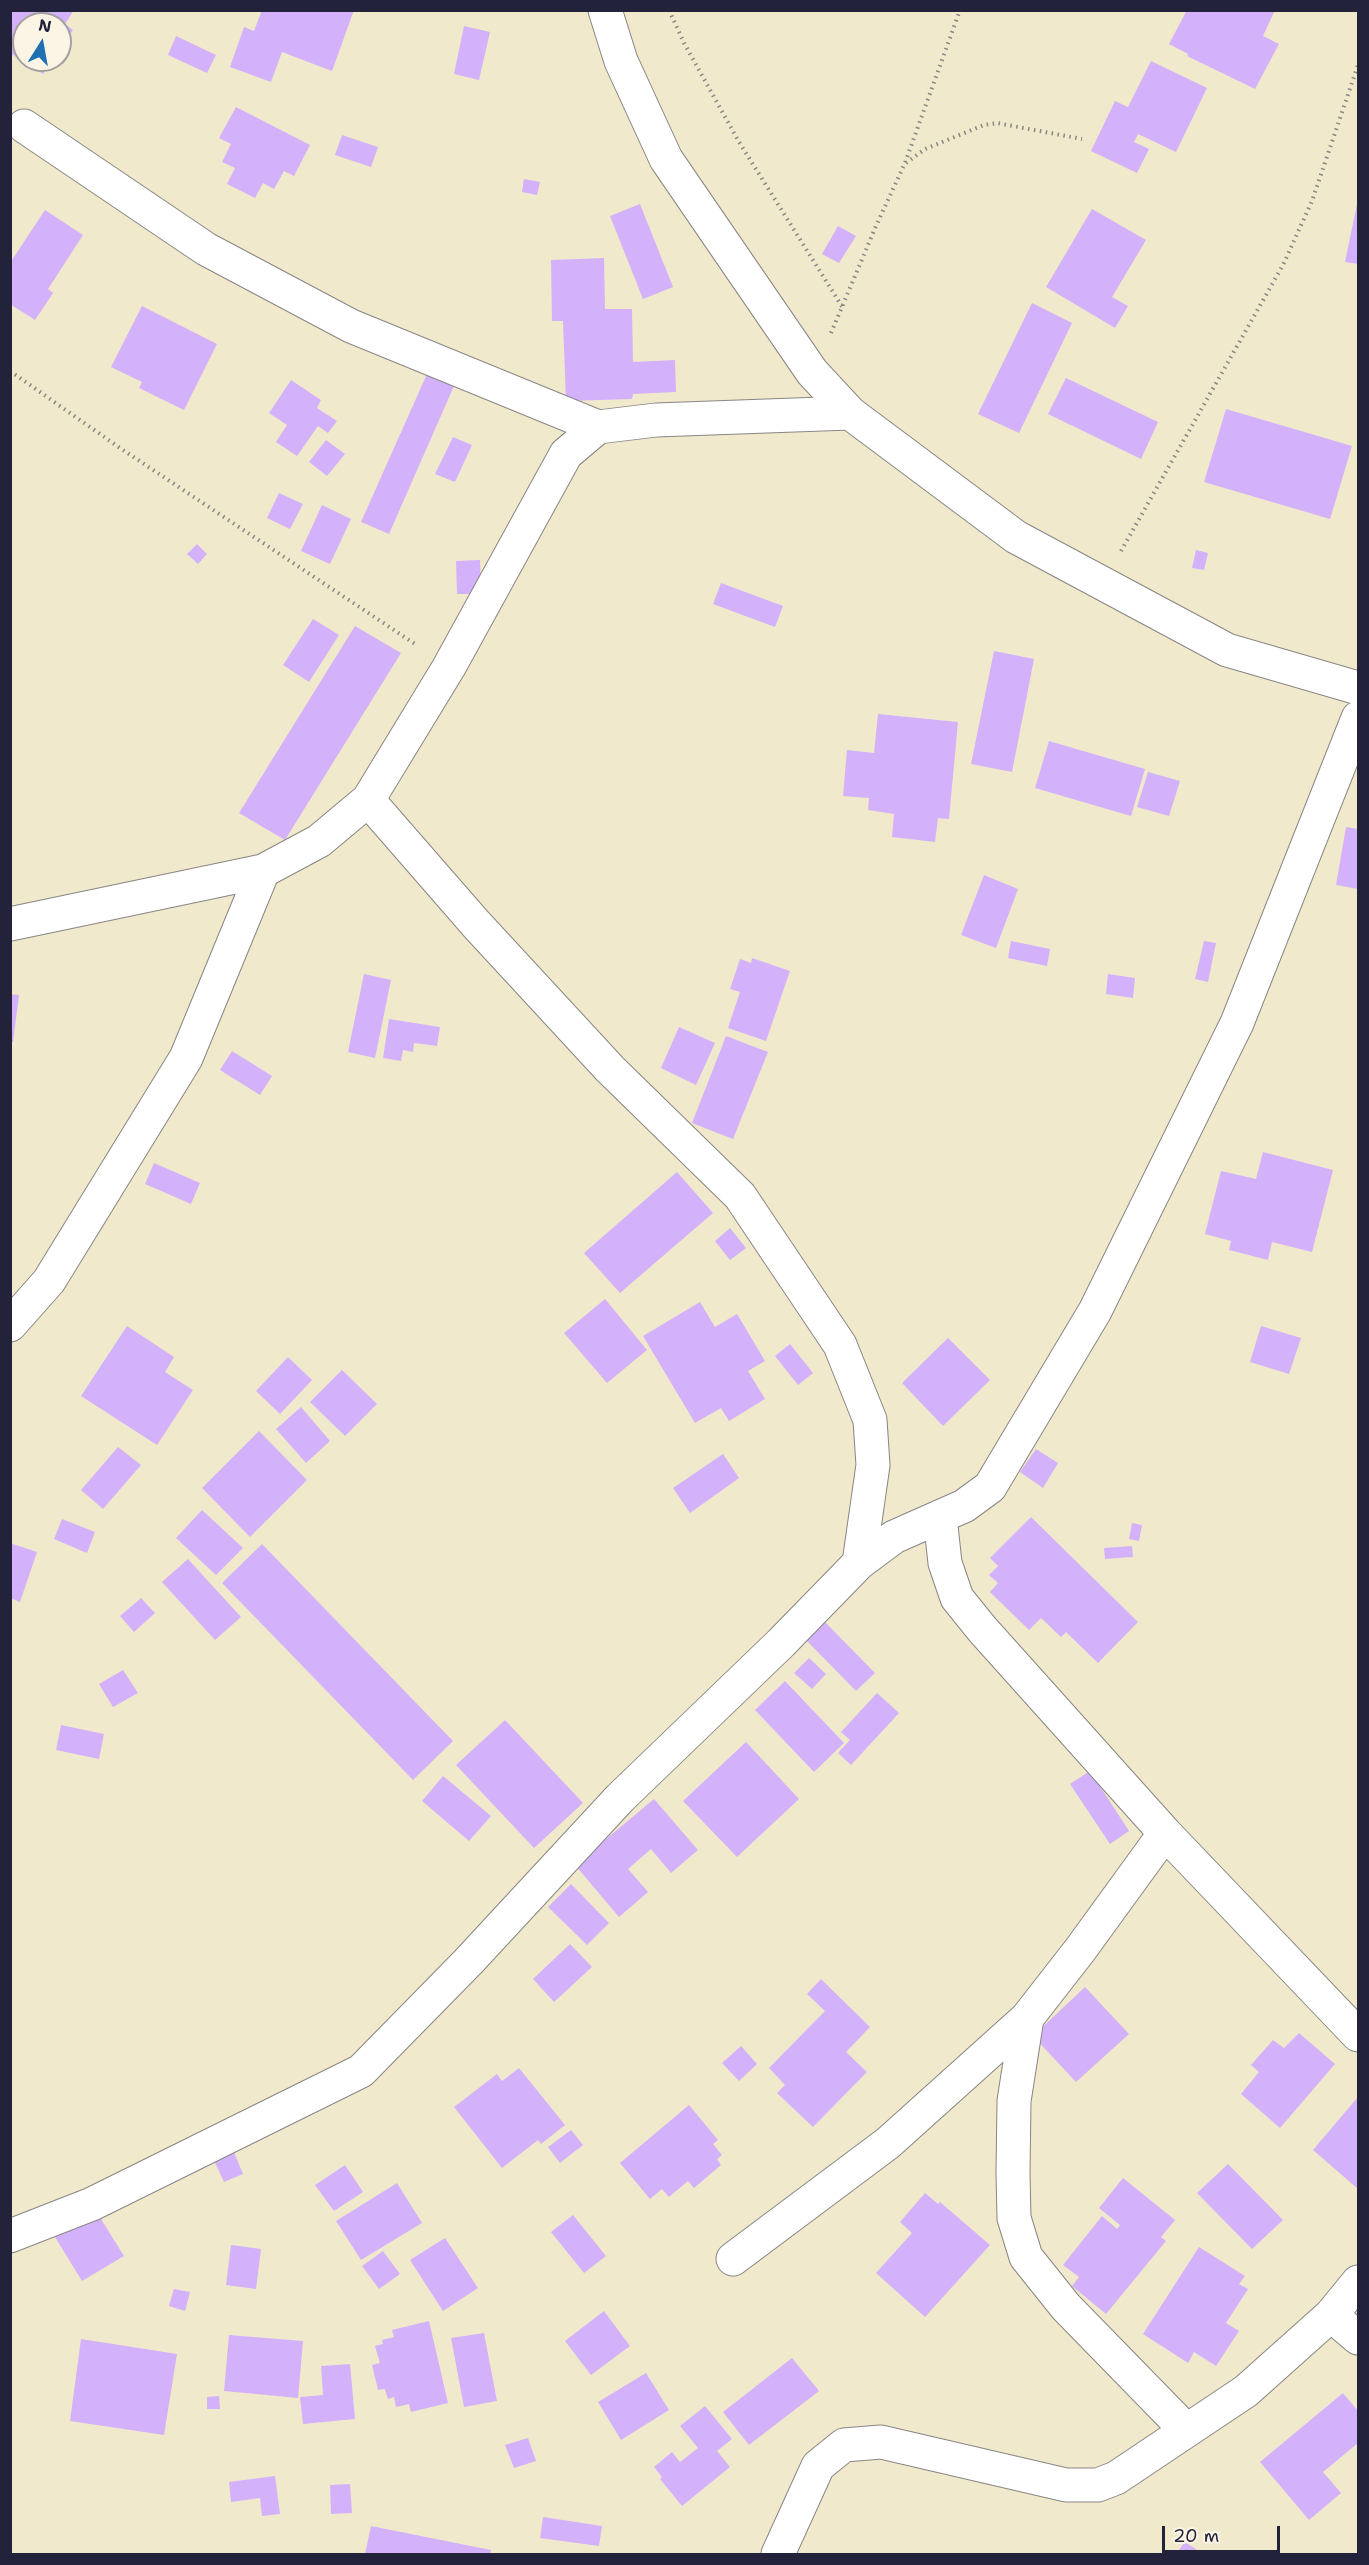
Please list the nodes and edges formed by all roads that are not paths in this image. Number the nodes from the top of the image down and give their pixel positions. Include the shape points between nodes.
1 (605, 10) edge
2 (24, 126) dead end
3 (849, 413) junction
4 (598, 427) junction
5 (1359, 687) edge
6 (1359, 718) edge
7 (368, 800) junction
8 (263, 871) junction
9 (10, 924) edge
10 (10, 1325) edge
11 (940, 1517) junction
12 (859, 1563) junction
13 (1165, 1833) junction
14 (1027, 2019) junction
15 (1359, 2035) edge
16 (10, 2236) edge
17 (733, 2259) dead end
18 (1359, 2282) edge
19 (1331, 2315) junction
20 (1359, 2338) edge
21 (1186, 2430) junction
22 (778, 2554) edge

1 - 3 street via 621,61 666,159 812,372
2 - 4 street via 206,249 330,315
3 - 4 street via 656,420
3 - 5 street via 1016,537 1227,650
4 - 7 street via 566,454 449,667
6 - 11 street via 1237,1023 1095,1311 990,1487
7 - 8 street via 319,841
7 - 12 street via 610,1069 740,1196 840,1345 870,1420 873,1465
8 - 9 street
8 - 10 street via 186,1058 49,1281
11 - 12 street via 894,1537
11 - 13 street via 945,1563 957,1598
12 - 16 street via 620,1798 361,2071 93,2204
13 - 14 street
13 - 15 street
14 - 17 street via 888,2143
14 - 21 street via 1014,2101 1013,2173 1014,2218 1026,2257 1066,2307
18 - 19 street
19 - 20 street
19 - 21 street via 1246,2391
21 - 22 street via 1116,2478 1098,2485 1066,2485 881,2442 843,2445 818,2466

